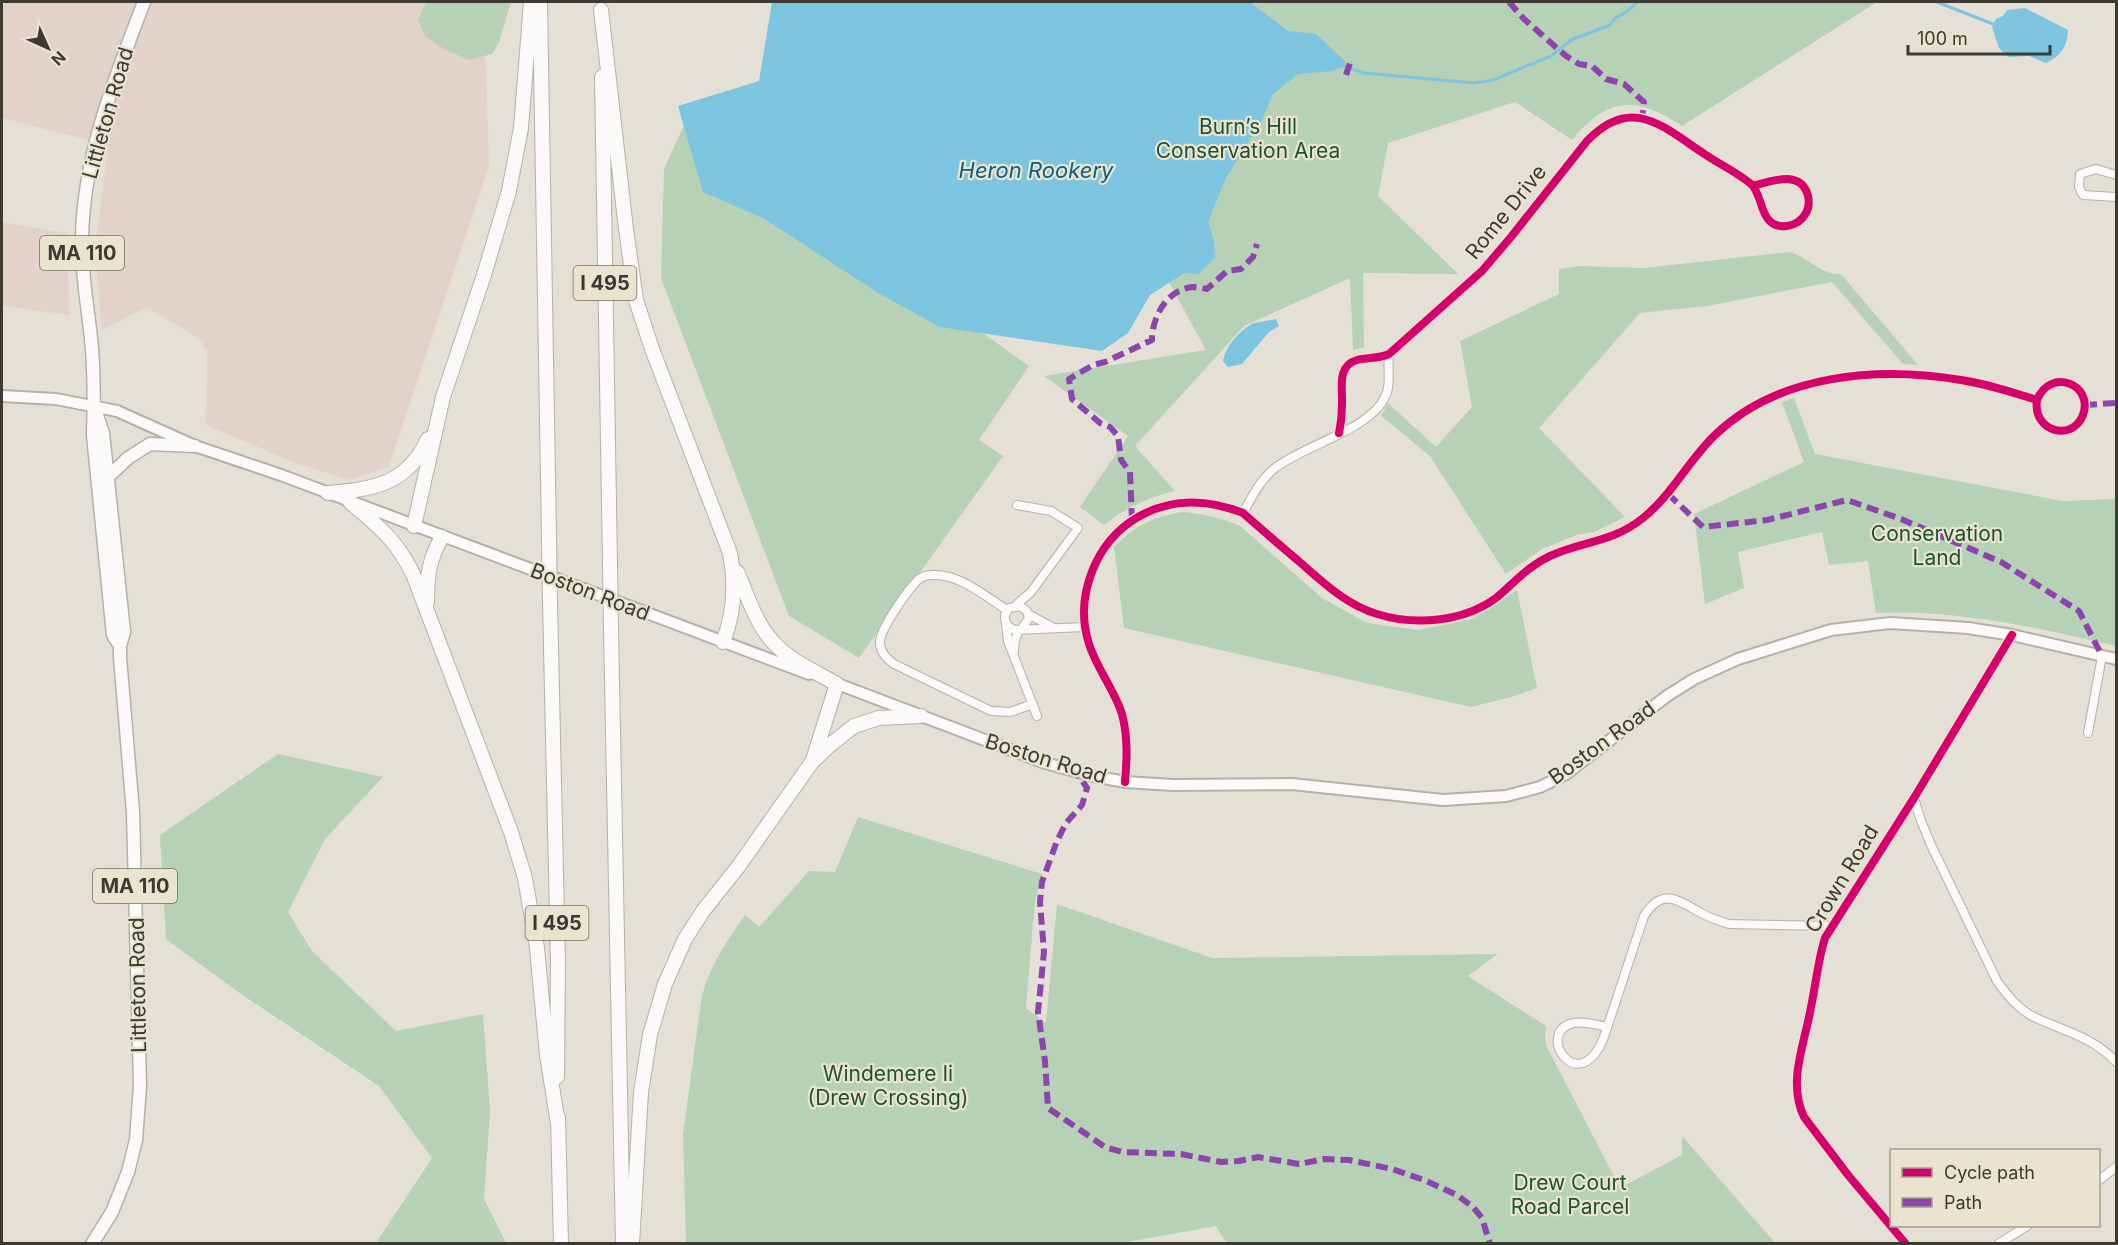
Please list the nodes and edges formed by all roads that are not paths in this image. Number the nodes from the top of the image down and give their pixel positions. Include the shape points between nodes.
1 (144, 2) edge
2 (531, 2) edge
3 (540, 2) edge
4 (601, 6) edge
5 (2116, 175) edge
6 (1753, 186) junction
7 (2116, 197) edge
8 (1389, 354) junction
9 (2, 396) edge
10 (2037, 400) junction
11 (94, 406) junction
12 (440, 413) junction
13 (1340, 433) junction
14 (195, 446) junction
15 (108, 477) junction
16 (328, 493) junction
17 (350, 502) junction
18 (1017, 505) dead end
19 (1243, 513) junction
20 (414, 526) junction
21 (442, 537) junction
22 (731, 560) junction
23 (1031, 592) junction
24 (1016, 606) junction
25 (427, 610) junction
26 (1007, 610) junction
27 (1027, 613) junction
28 (1006, 623) junction
29 (1085, 627) junction
30 (1053, 628) junction
31 (1021, 629) junction
32 (2012, 635) junction
33 (723, 642) junction
34 (120, 646) junction
35 (1015, 656) junction
36 (2102, 656) junction
37 (2116, 659) edge
38 (837, 684) junction
39 (1033, 704) junction
40 (921, 716) junction
41 (1037, 716) dead end
42 (2088, 734) dead end
43 (812, 762) junction
44 (1125, 782) junction
45 (1914, 798) junction
46 (1830, 926) junction
47 (1607, 1027) junction
48 (2116, 1062) edge
49 (558, 1124) junction
50 (2115, 1172) edge
51 (2100, 1180) edge
52 (1890, 1224) edge
53 (1892, 1227) edge
54 (2025, 1227) edge
55 (92, 1244) edge
56 (561, 1244) edge
57 (623, 1244) edge
58 (632, 1244) edge
59 (1906, 1244) edge
60 (1998, 1244) edge

1 - 11 main road, Littleton Road / MA 110 via 98,131 84,197 82,266
2 - 12 highway via 521,128 509,191
3 - 49 highway, I 495, bridge
4 - 22 highway via 636,300
4 - 57 highway, I 495, bridge
5 - 7 street via 2096,169 2080,174 2079,188 2083,195
6 - 6 street via 1780,178 1796,180 1809,199 1805,214 1795,223 1774,223 1764,213
6 - 8 street, Rome Drive via 1653,121 1634,117 1612,121 1587,141 1482,271
8 - 13 street via 1384,400 1368,416
8 - 13 street via 1358,360 1346,368 1342,375
9 - 11 main road, Boston Road
10 - 10 street via 2040,420 2057,430 2074,427 2085,409 2082,394 2067,382 2048,385
10 - 19 street via 1960,380 1910,375 1854,376 1787,391 1757,405 1715,435 1660,503 1635,524 1605,539 1551,555 1527,569 1483,606 1438,620 1388,618 1349,602
11 - 14 main road, Boston Road via 117,411
11 - 15 main road, Littleton Road / MA 110 via 103,433
11 - 34 main road, Littleton Road / MA 110 via 93,435 113,635
12 - 16 highway via 425,446 402,474 372,487
12 - 20 highway
13 - 19 street via 1275,468 1257,486
14 - 15 main road via 150,444
14 - 16 main road, Boston Road
15 - 34 main road, Littleton Road / MA 110 via 124,632
16 - 17 main road, Boston Road
17 - 20 main road, Boston Road
17 - 25 highway via 396,543
18 - 23 street via 1052,510 1078,528
19 - 29 street via 1215,504 1176,502 1132,520 1107,545 1091,574 1085,598
20 - 21 main road, Boston Road
21 - 25 highway via 432,553
21 - 33 main road, Boston Road
22 - 33 highway via 735,599
22 - 38 highway via 752,608 774,643
23 - 24 street
23 - 27 street
24 - 26 street
24 - 27 street
25 - 49 highway via 525,878
26 - 28 street
26 - 39 street via 961,582 926,575 912,586 882,630 881,649 894,664 991,711 1010,712
27 - 30 street
27 - 31 street via 1028,622
28 - 31 street via 1011,629
28 - 35 street via 1006,635
29 - 30 street
29 - 44 street via 1125,725
30 - 31 street
31 - 35 street via 1014,645
32 - 36 main road, Boston Road
32 - 44 main road, Boston Road via 1890,623 1832,630 1792,641 1694,679 1566,774 1540,787 1506,796 1443,800 1292,784
32 - 45 street, Crown Road
33 - 38 main road, Boston Road
34 - 55 main road, Littleton Road / MA 110 via 133,812 140,1086 136,1140 128,1172 112,1212
35 - 39 street
36 - 37 main road, Boston Road
36 - 42 street
38 - 40 main road, Boston Road
38 - 43 highway
39 - 41 street
40 - 43 highway via 879,718 854,726
40 - 44 main road, Boston Road via 1069,771
43 - 58 highway via 704,910 665,984 650,1035 641,1092
45 - 46 street, Crown Road
45 - 48 street via 1931,845 2008,997 2032,1016 2088,1039
46 - 47 street via 1729,924 1675,899 1656,901 1644,916
46 - 52 street, Crown Road via 1820,953 1797,1073 1800,1107 1815,1132
47 - 47 street via 1596,1053 1586,1062 1573,1063 1560,1053 1559,1036 1570,1024
49 - 56 highway, I 495
50 - 51 street
53 - 59 street, Crown Road
54 - 60 street

